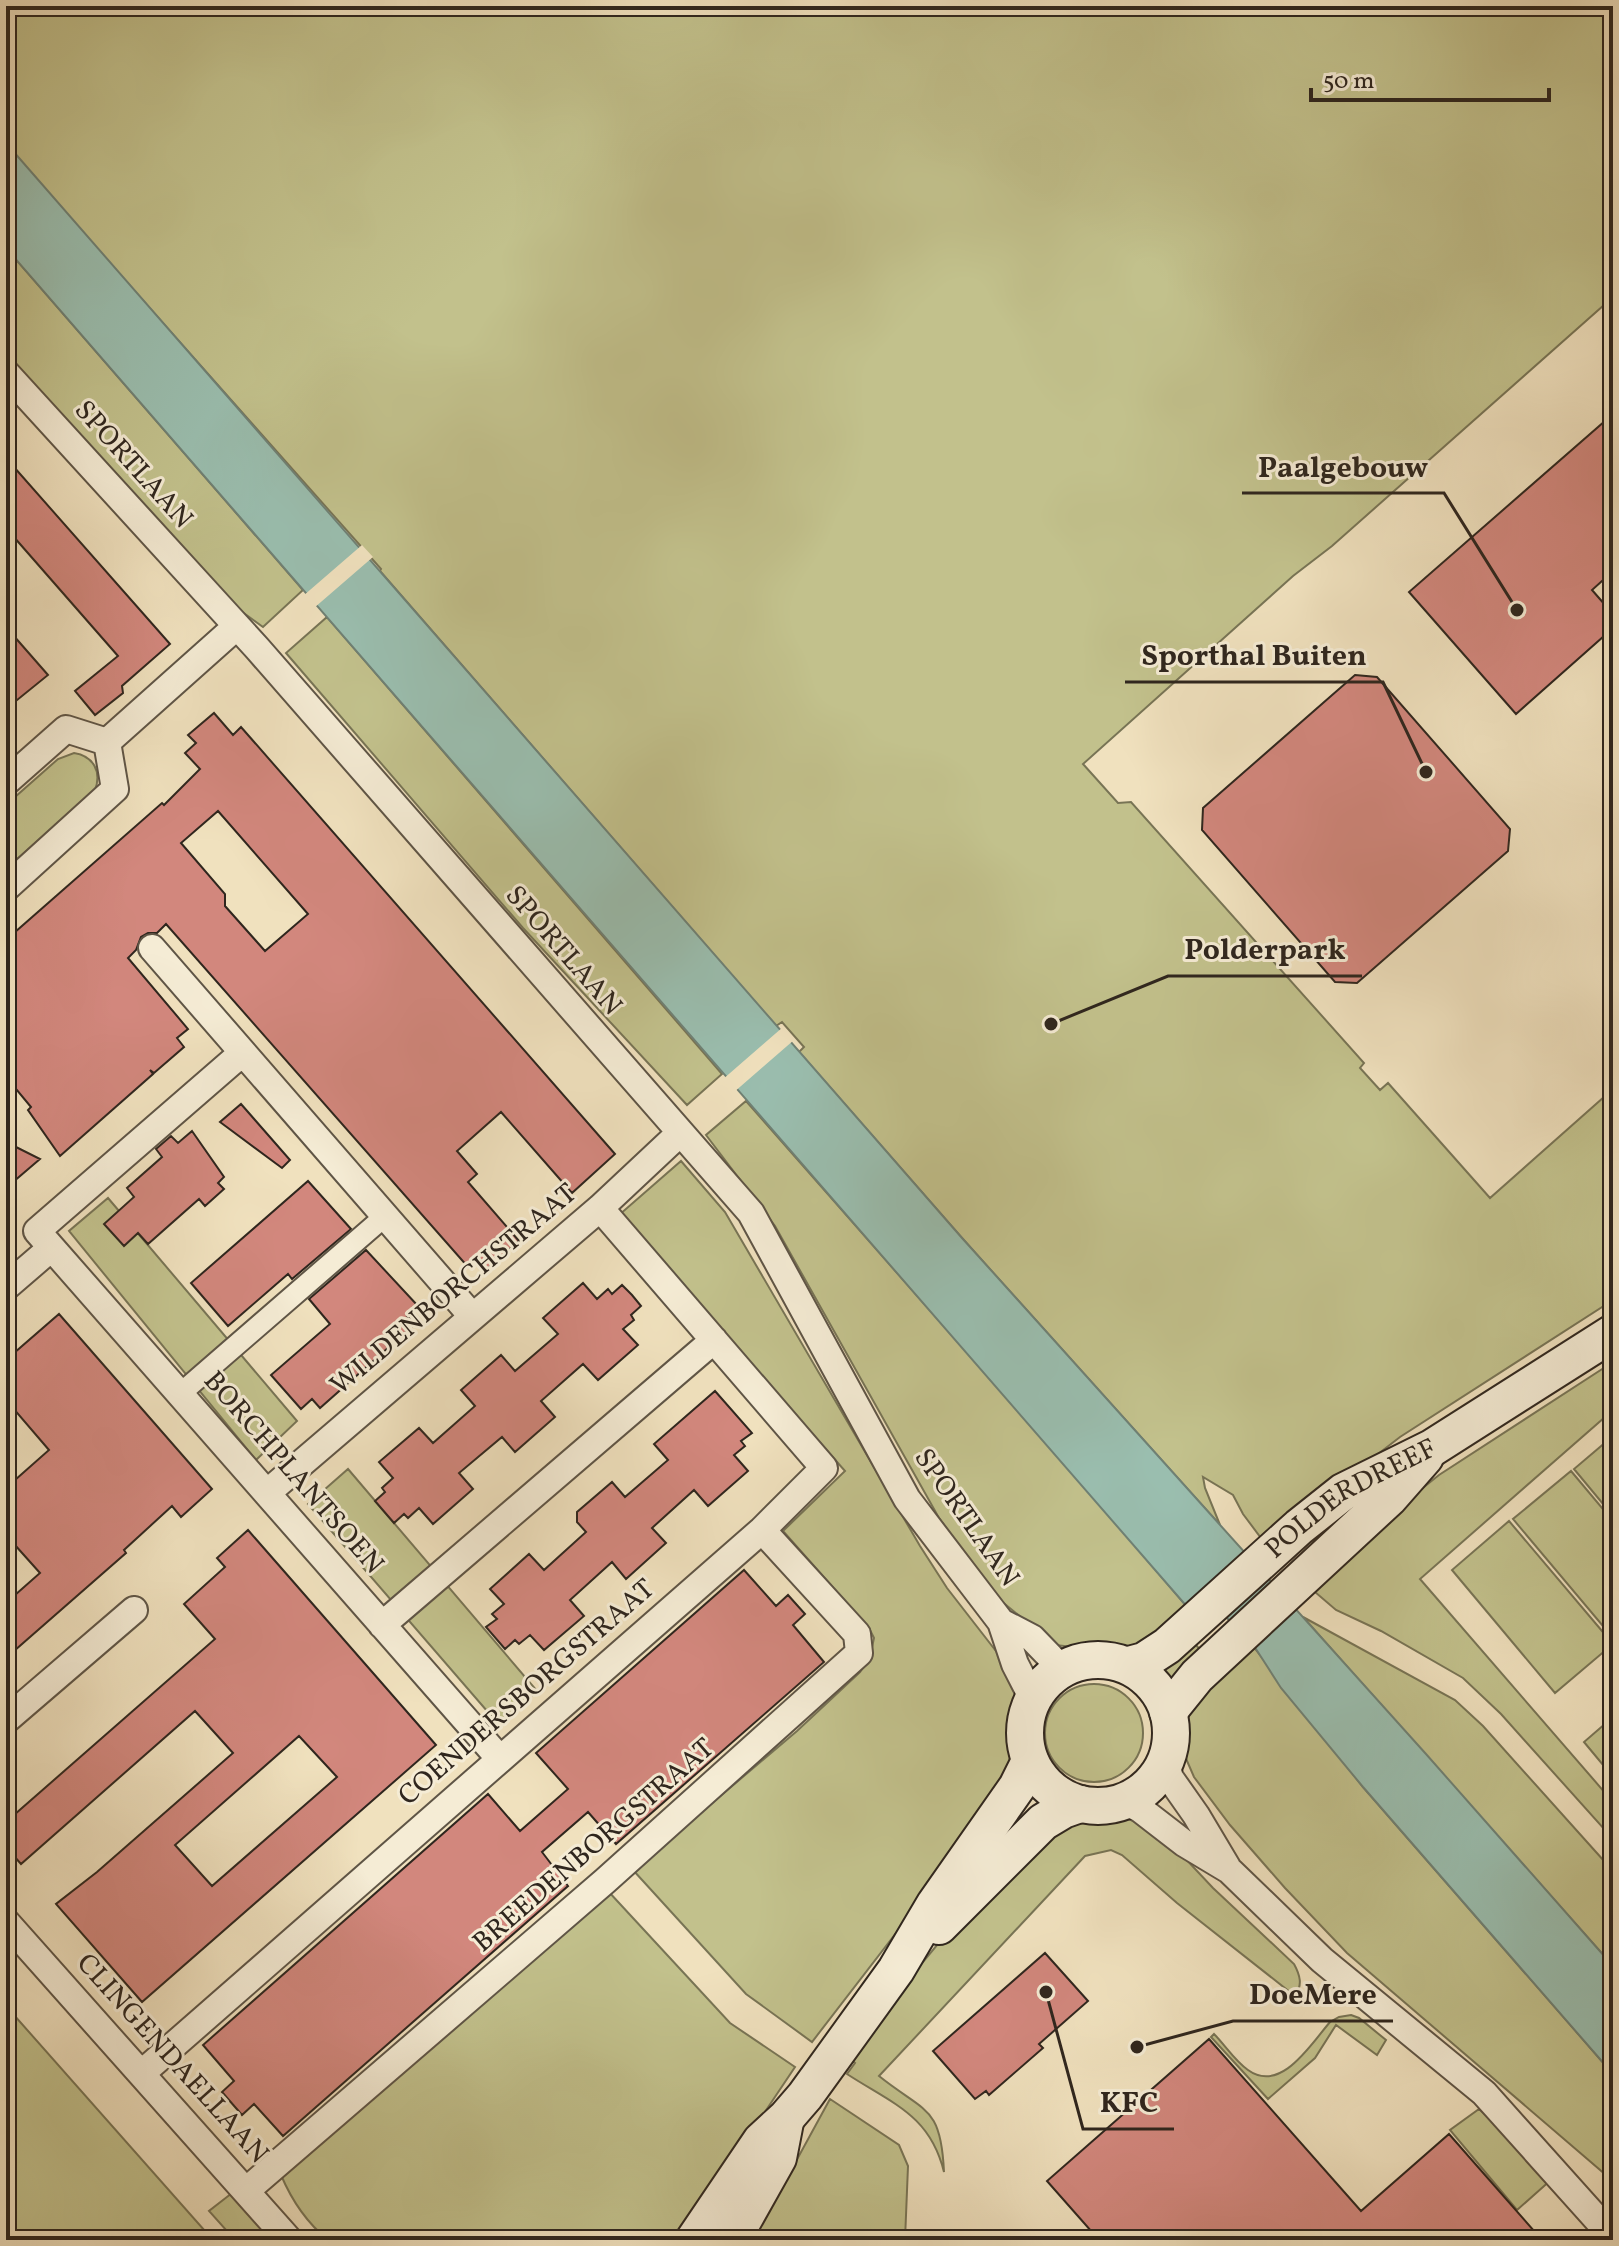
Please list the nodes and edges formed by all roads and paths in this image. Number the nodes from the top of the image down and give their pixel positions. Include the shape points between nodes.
1 (6, 373) edge
2 (237, 626) junction
3 (107, 742) junction
4 (6, 782) edge
5 (6, 888) edge
6 (152, 948) dead end
7 (241, 1054) junction
8 (680, 1133) junction
9 (600, 1208) junction
10 (384, 1217) junction
11 (43, 1240) junction
12 (6, 1287) edge
13 (472, 1316) junction
14 (1613, 1333) edge
15 (714, 1340) junction
16 (181, 1393) junction
17 (1432, 1448) junction
18 (268, 1492) junction
19 (762, 1530) junction
20 (134, 1610) dead end
21 (1001, 1622) junction
22 (382, 1625) junction
23 (1129, 1665) junction
24 (1062, 1669) junction
25 (1033, 1699) junction
26 (1168, 1712) junction
27 (6, 1720) edge
28 (500, 1759) junction
29 (1030, 1761) junction
30 (1165, 1761) junction
31 (1123, 1800) junction
32 (1080, 1804) junction
33 (1229, 1870) junction
34 (6, 1922) edge
35 (896, 1970) junction
36 (142, 2073) junction
37 (795, 2107) junction
38 (247, 2190) junction
39 (1613, 2237) edge
40 (289, 2240) edge
41 (694, 2240) edge
42 (732, 2240) edge

1 - 2 street, SPORTLAAN
2 - 3 street
2 - 8 street, SPORTLAAN
3 - 4 street via 66,729
3 - 5 street via 115,789
6 - 7 street
7 - 10 street
7 - 11 street
8 - 9 street, WILDENBORCHSTRAAT
8 - 21 street, SPORTLAAN via 751,1213 907,1499
9 - 13 street, WILDENBORCHSTRAAT
9 - 15 street, COENDERSBORGSTRAAT
10 - 13 street
10 - 16 street
11 - 12 street
11 - 16 street, BORCHPLANTSOEN
13 - 18 street, WILDENBORCHSTRAAT
14 - 17 main road
15 - 19 street, COENDERSBORGSTRAAT via 824,1468
15 - 22 street
16 - 18 street, BORCHPLANTSOEN
17 - 23 main road, POLDERDREEF via 1343,1492 1167,1646
17 - 26 main road, POLDERDREEF via 1389,1498 1197,1676
18 - 22 street, BORCHPLANTSOEN
19 - 28 street, COENDERSBORGSTRAAT
19 - 38 street, BREEDENBORGSTRAAT via 857,1634 859,1653
20 - 27 street
21 - 24 street, SPORTLAAN via 1032,1638
21 - 25 street, SPORTLAAN
22 - 28 street, BORCHPLANTSOEN
23 - 24 main road via 1108,1660
23 - 26 main road via 1160,1693
24 - 25 main road
25 - 29 main road via 1025,1740
26 - 30 main road via 1171,1744
28 - 36 street, COENDERSBORGSTRAAT
29 - 32 main road via 1050,1789
29 - 35 main road
30 - 31 main road via 1142,1793
30 - 33 street via 1170,1778
31 - 32 main road via 1102,1806
31 - 33 street
32 - 35 main road via 1043,1822
33 - 39 street via 1322,1960 1484,2093
34 - 36 street, CLINGENDAELLAAN
35 - 37 main road
36 - 38 street, CLINGENDAELLAAN
37 - 41 main road via 761,2141
37 - 42 main road via 778,2158
38 - 40 street, CLINGENDAELLAAN

